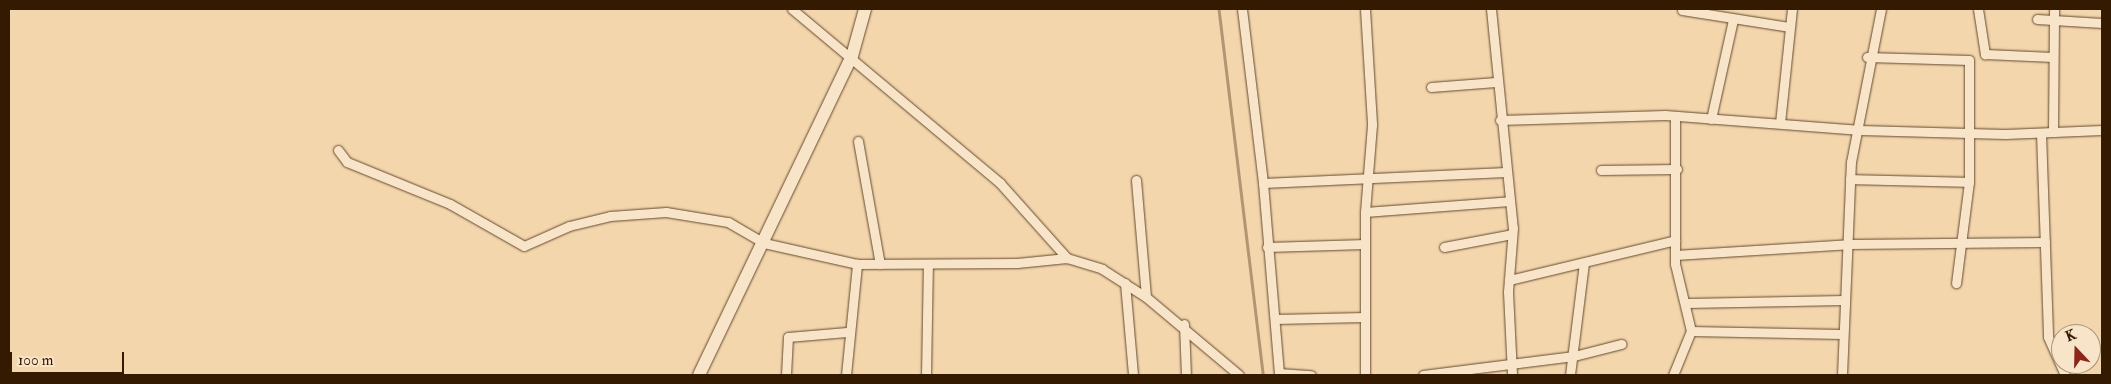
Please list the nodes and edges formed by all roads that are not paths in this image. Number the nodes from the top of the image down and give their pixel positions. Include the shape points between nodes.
1 (792, 9) edge
2 (865, 9) edge
3 (1242, 9) edge
4 (1365, 9) edge
5 (1491, 9) edge
6 (1792, 9) edge
7 (1881, 9) edge
8 (1978, 9) edge
9 (2054, 9) edge
10 (1682, 10) dead end
11 (2037, 19) dead end
12 (1733, 20) junction
13 (2054, 20) junction
14 (2102, 23) edge
15 (1789, 27) junction
16 (852, 56) junction
17 (1870, 57) junction
18 (2053, 57) junction
19 (1496, 82) junction
20 (1431, 87) dead end
21 (1675, 116) junction
22 (1711, 119) junction
23 (1500, 120) junction
24 (1780, 122) junction
25 (1860, 130) junction
26 (2102, 130) edge
27 (2054, 132) junction
28 (2041, 133) junction
29 (1968, 134) junction
30 (858, 141) dead end
31 (338, 150) dead end
32 (1677, 169) junction
33 (1600, 170) dead end
34 (1506, 172) junction
35 (1366, 179) junction
36 (1850, 179) junction
37 (1136, 180) dead end
38 (1969, 182) junction
39 (1263, 183) junction
40 (1510, 201) junction
41 (1365, 212) junction
42 (1512, 234) junction
43 (1675, 240) junction
44 (1963, 242) junction
45 (2045, 242) junction
46 (764, 243) junction
47 (1365, 244) junction
48 (1848, 244) junction
49 (1267, 247) junction
50 (1444, 247) dead end
51 (1675, 255) junction
52 (1067, 258) junction
53 (1584, 263) junction
54 (856, 264) junction
55 (880, 264) junction
56 (928, 264) junction
57 (1509, 280) junction
58 (1126, 283) junction
59 (1956, 283) dead end
60 (1146, 297) junction
61 (1844, 300) junction
62 (1687, 304) junction
63 (1365, 318) junction
64 (1275, 319) junction
65 (1184, 324) junction
66 (1691, 331) junction
67 (847, 332) junction
68 (1842, 334) junction
69 (1621, 344) dead end
70 (1574, 356) junction
71 (1512, 371) edge
72 (1279, 374) edge
73 (698, 375) edge
74 (786, 375) edge
75 (846, 375) edge
76 (926, 375) edge
77 (1133, 375) edge
78 (1186, 375) edge
79 (1239, 375) edge
80 (1311, 375) edge
81 (1365, 375) edge
82 (1423, 375) edge
83 (1570, 375) edge
84 (1673, 375) edge
85 (1842, 375) edge
86 (2065, 375) edge

1 - 16 street
2 - 16 main road
3 - 39 street
4 - 35 street via 1372,125
5 - 19 street
6 - 15 street
7 - 17 street
8 - 18 street via 1985,54
9 - 13 street
10 - 12 street
11 - 13 street
12 - 15 street
12 - 22 street
13 - 14 street
13 - 18 street
15 - 24 street
16 - 46 main road
16 - 52 street via 1000,183
17 - 25 street
17 - 29 street via 1968,60
18 - 27 street
19 - 20 street
19 - 23 street
21 - 22 street
21 - 23 street
21 - 32 street
22 - 24 street
23 - 34 street
24 - 25 street
25 - 29 street
25 - 36 street
26 - 27 street
27 - 28 street
28 - 29 street
28 - 45 street
29 - 38 street
30 - 55 street
31 - 46 street via 347,162 450,204 524,246 569,226 634,212 728,222
32 - 33 street
32 - 43 street
34 - 35 street
34 - 40 street
35 - 39 street
35 - 41 street
36 - 38 street
36 - 48 street
37 - 60 street
38 - 44 street
39 - 49 street
40 - 41 street
40 - 42 street
41 - 47 street
42 - 50 street
42 - 57 street
43 - 51 street
43 - 53 street
44 - 45 street
44 - 48 street
44 - 59 street
45 - 86 street via 2048,337
46 - 54 street
46 - 73 main road
47 - 49 street
47 - 63 street
48 - 51 street
48 - 61 street
49 - 64 street
51 - 62 street
52 - 56 street
52 - 58 street via 1102,269
53 - 57 street
53 - 70 street
54 - 55 street
54 - 67 street
55 - 56 street
56 - 76 street
57 - 71 street
58 - 60 street
58 - 77 street
60 - 65 street
61 - 62 street
61 - 68 street
62 - 66 street
63 - 64 street
63 - 81 street
64 - 72 street
65 - 78 street
65 - 79 street
66 - 68 street
66 - 84 street
67 - 74 street via 788,337
67 - 75 street
68 - 85 street
69 - 70 street
70 - 71 street
70 - 83 street
71 - 82 street
72 - 80 street

